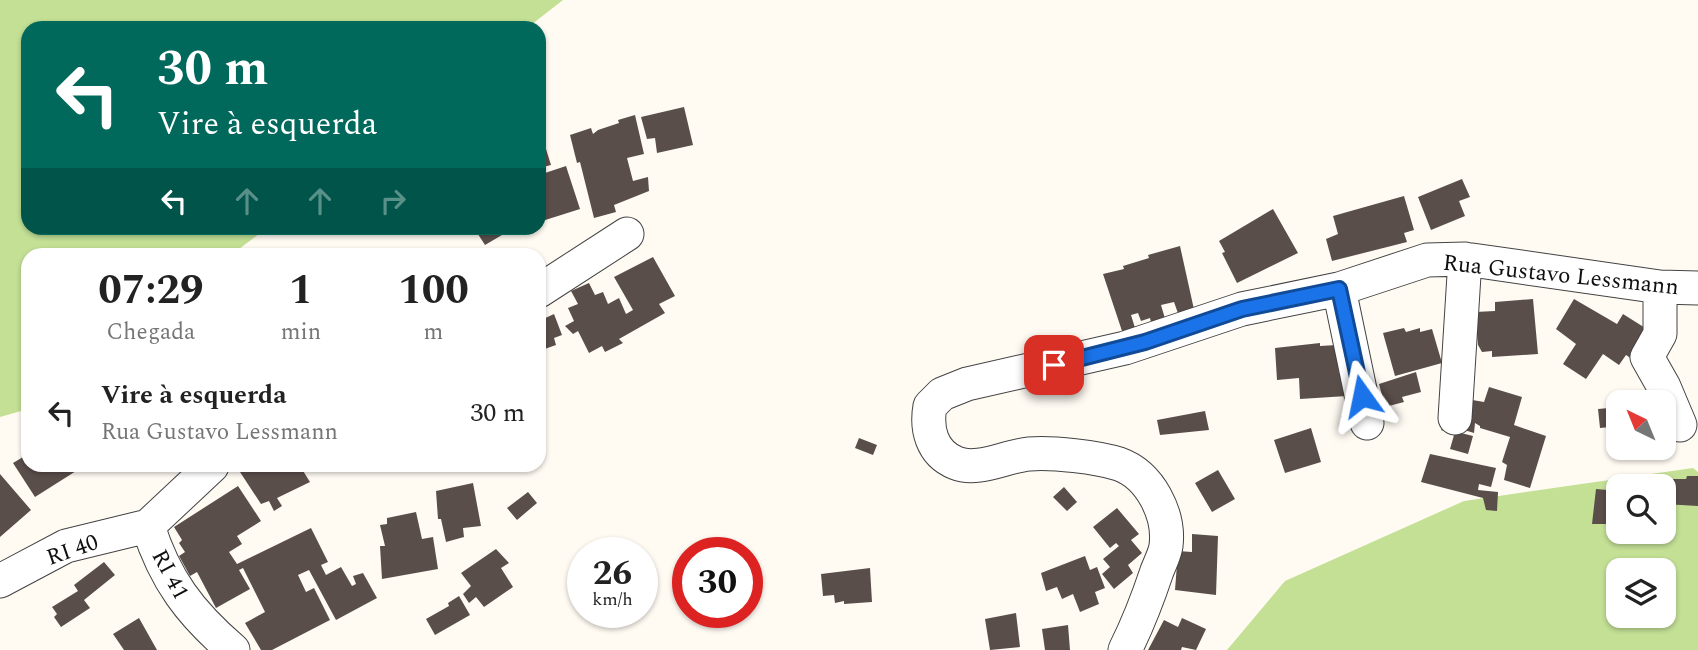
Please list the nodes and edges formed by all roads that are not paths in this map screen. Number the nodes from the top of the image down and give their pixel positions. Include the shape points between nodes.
1 (627, 234) dead end
2 (1465, 259) junction
3 (546, 286) edge
4 (1660, 287) junction
5 (1698, 288) edge
6 (1339, 289) junction
7 (1455, 418) dead end
8 (1367, 423) dead end
9 (1680, 425) dead end
10 (206, 472) edge
11 (148, 526) junction
12 (0, 581) edge
13 (233, 650) edge
14 (1125, 650) edge

1 - 3 street
2 - 4 street, Rua Gustavo Lessmann
2 - 6 street, Rua Gustavo Lessmann via 1427,260
2 - 7 street
4 - 5 street, Rua Gustavo Lessmann
4 - 9 street via 1660,334 1647,357
6 - 8 street
6 - 14 street, Rua Gustavo Lessmann via 1242,309 1125,348 967,384 942,394 930,405 928,433 937,448 957,464 1030,454 1072,457 1120,465 1147,483 1164,514 1166,546
10 - 11 street, RI 41
11 - 12 street, RI 40 via 66,546
11 - 13 street, RI 41 via 158,558 191,610

